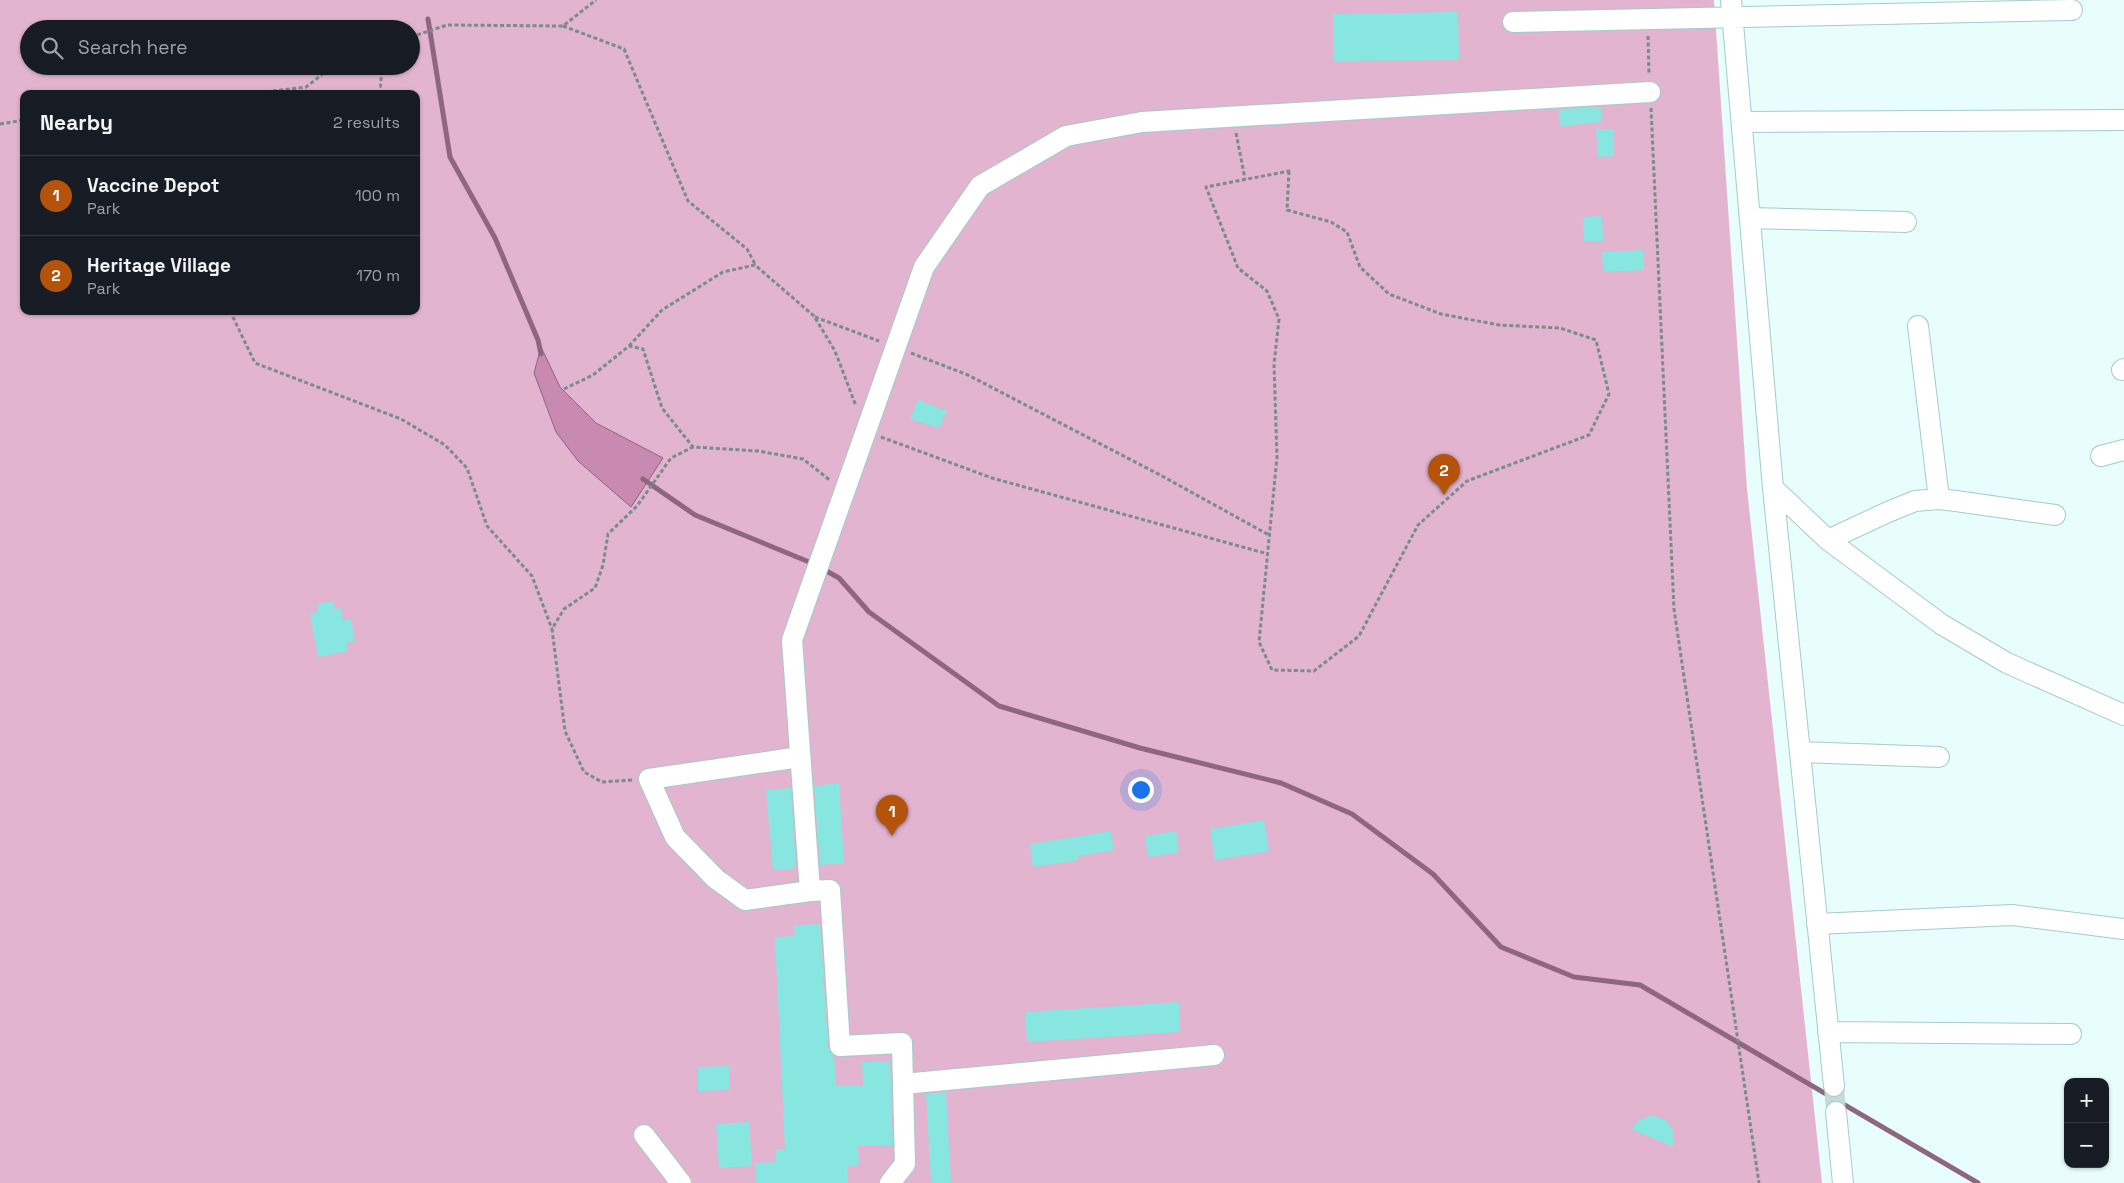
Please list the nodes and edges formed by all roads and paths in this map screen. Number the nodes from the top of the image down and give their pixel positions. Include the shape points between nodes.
1 (596, 0) edge
2 (1732, 9) edge
3 (2072, 10) dead end
4 (1647, 20) junction
5 (1513, 22) dead end
6 (563, 26) junction
7 (420, 34) edge
8 (321, 75) edge
9 (381, 75) edge
10 (281, 90) edge
11 (380, 90) edge
12 (1650, 92) junction
13 (1232, 116) junction
14 (2124, 120) edge
15 (20, 121) edge
16 (1742, 122) junction
17 (0, 124) edge
18 (1245, 179) junction
19 (1750, 218) junction
20 (1906, 222) dead end
21 (755, 265) junction
22 (232, 315) edge
23 (814, 316) junction
24 (1918, 326) dead end
25 (629, 346) junction
26 (895, 347) junction
27 (564, 389) dead end
28 (866, 432) junction
29 (693, 447) junction
30 (2124, 450) edge
31 (2101, 456) dead end
32 (1773, 488) junction
33 (845, 492) junction
34 (1939, 499) junction
35 (2055, 515) dead end
36 (1269, 535) junction
37 (1828, 540) junction
38 (1268, 554) junction
39 (552, 629) junction
40 (2124, 715) edge
41 (1800, 752) junction
42 (800, 757) junction
43 (1939, 757) dead end
44 (649, 779) junction
45 (810, 891) junction
46 (1817, 924) junction
47 (2124, 929) edge
48 (1828, 1032) junction
49 (2072, 1034) dead end
50 (1214, 1055) dead end
51 (903, 1084) junction
52 (1834, 1086) tunnel mouth
53 (1836, 1112) tunnel mouth
54 (644, 1135) dead end
55 (681, 1183) edge
56 (890, 1183) edge
57 (1759, 1183) edge
58 (1843, 1183) edge

1 - 6 path
2 - 3 street
2 - 4 street
2 - 16 street
4 - 5 street
4 - 12 path
6 - 7 path via 447,25
6 - 21 path via 624,49 688,202 747,249
8 - 10 path via 306,87
9 - 11 path
12 - 13 street
12 - 57 path via 1674,609
13 - 18 path
13 - 26 street via 1142,122 1066,136 980,186 924,267
14 - 16 street
15 - 17 path
16 - 19 street
18 - 36 path via 1206,186 1238,268 1267,290 1279,319 1274,364 1277,457
18 - 38 path via 1289,171 1287,210 1331,222 1347,232 1360,268 1388,294 1441,314 1499,325 1560,328 1596,340 1608,394 1589,435 1467,481 1418,525 1360,636 1314,670 1272,670 1259,642
19 - 20 street
19 - 32 street
21 - 23 path
21 - 25 path via 723,272 662,310
22 - 39 path via 255,363 401,419 445,445 467,468 487,526 532,576
23 - 26 path
23 - 28 path via 835,351
24 - 34 street
25 - 27 path via 593,375
25 - 29 path via 643,349 662,408
26 - 28 street
26 - 36 path via 968,375
28 - 33 street
28 - 38 path via 992,478
29 - 33 path via 758,451 804,459
29 - 39 path via 671,458 637,506 608,534 595,588 564,609
30 - 31 street
32 - 37 street
32 - 41 street
33 - 42 street via 792,640
34 - 35 street
34 - 37 street via 1915,501
36 - 38 path
37 - 40 street via 1941,624 1998,658
39 - 44 path via 565,731 584,772 602,782
41 - 43 street
41 - 46 street
42 - 44 street
42 - 45 street
44 - 45 street via 676,838 716,879 745,900
45 - 51 street via 830,890 840,1046 902,1043
46 - 47 street via 2012,916
46 - 48 street
48 - 49 street
48 - 52 street
50 - 51 street
51 - 56 street via 905,1164
53 - 58 street
54 - 55 street

